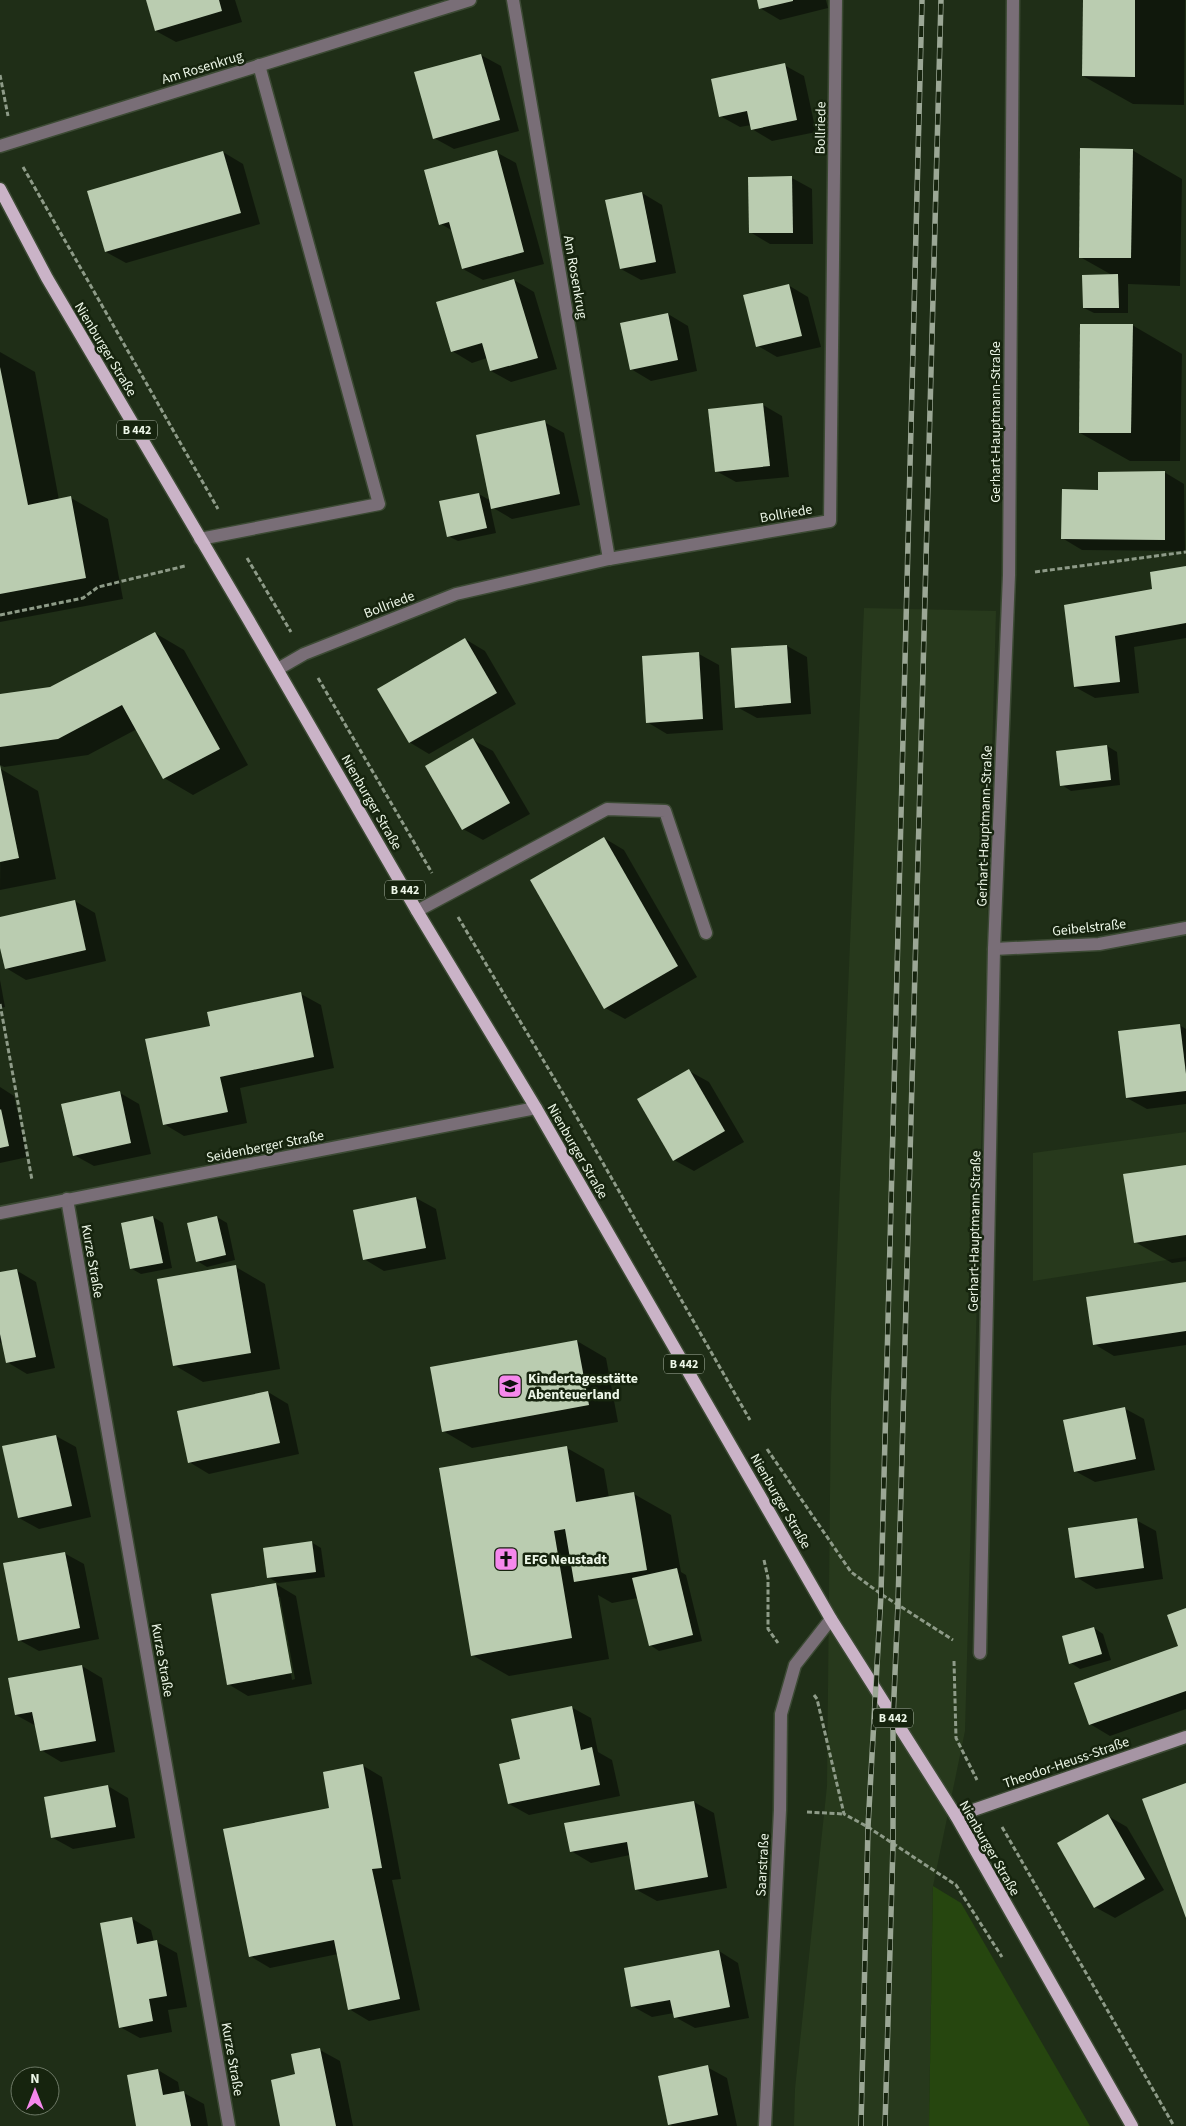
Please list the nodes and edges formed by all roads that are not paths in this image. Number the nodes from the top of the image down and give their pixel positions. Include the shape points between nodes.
1 (470, 0) edge
2 (514, 0) edge
3 (836, 0) edge
4 (1013, 0) edge
5 (259, 65) junction
6 (0, 146) edge
7 (0, 189) edge
8 (200, 538) junction
9 (609, 559) junction
10 (278, 669) junction
11 (417, 911) junction
12 (1186, 928) edge
13 (706, 933) dead end
14 (994, 950) junction
15 (536, 1108) junction
16 (67, 1199) junction
17 (0, 1213) edge
18 (831, 1619) junction
19 (980, 1653) dead end
20 (1186, 1737) edge
21 (956, 1816) junction
22 (229, 2126) edge
23 (765, 2126) edge
24 (1132, 2126) edge

1 - 5 street, Am Rosenkrug
2 - 9 street, Am Rosenkrug
3 - 9 street, Bollriede via 830,521
4 - 14 street, Gerhart-Hauptmann-Straße via 1009,575
5 - 6 street, Am Rosenkrug
5 - 8 street via 379,504
7 - 8 main road, Nienburger Straße / B 442 via 47,278
8 - 10 main road, Nienburger Straße / B 442
9 - 10 street, Bollriede via 456,594 304,654
10 - 11 main road, Nienburger Straße / B 442
11 - 13 street via 607,809 665,811
11 - 15 main road, Nienburger Straße / B 442
12 - 14 street, Geibelstraße via 1099,944
14 - 19 street, Gerhart-Hauptmann-Straße
15 - 16 street, Seidenberger Straße
15 - 18 main road, Nienburger Straße / B 442
16 - 17 street, Seidenberger Straße
16 - 22 street, Kurze Straße
18 - 21 main road, Nienburger Straße / B 442
18 - 23 street, Saarstraße via 795,1665 782,1714
20 - 21 street, Theodor-Heuss-Straße
21 - 24 main road, Nienburger Straße / B 442

